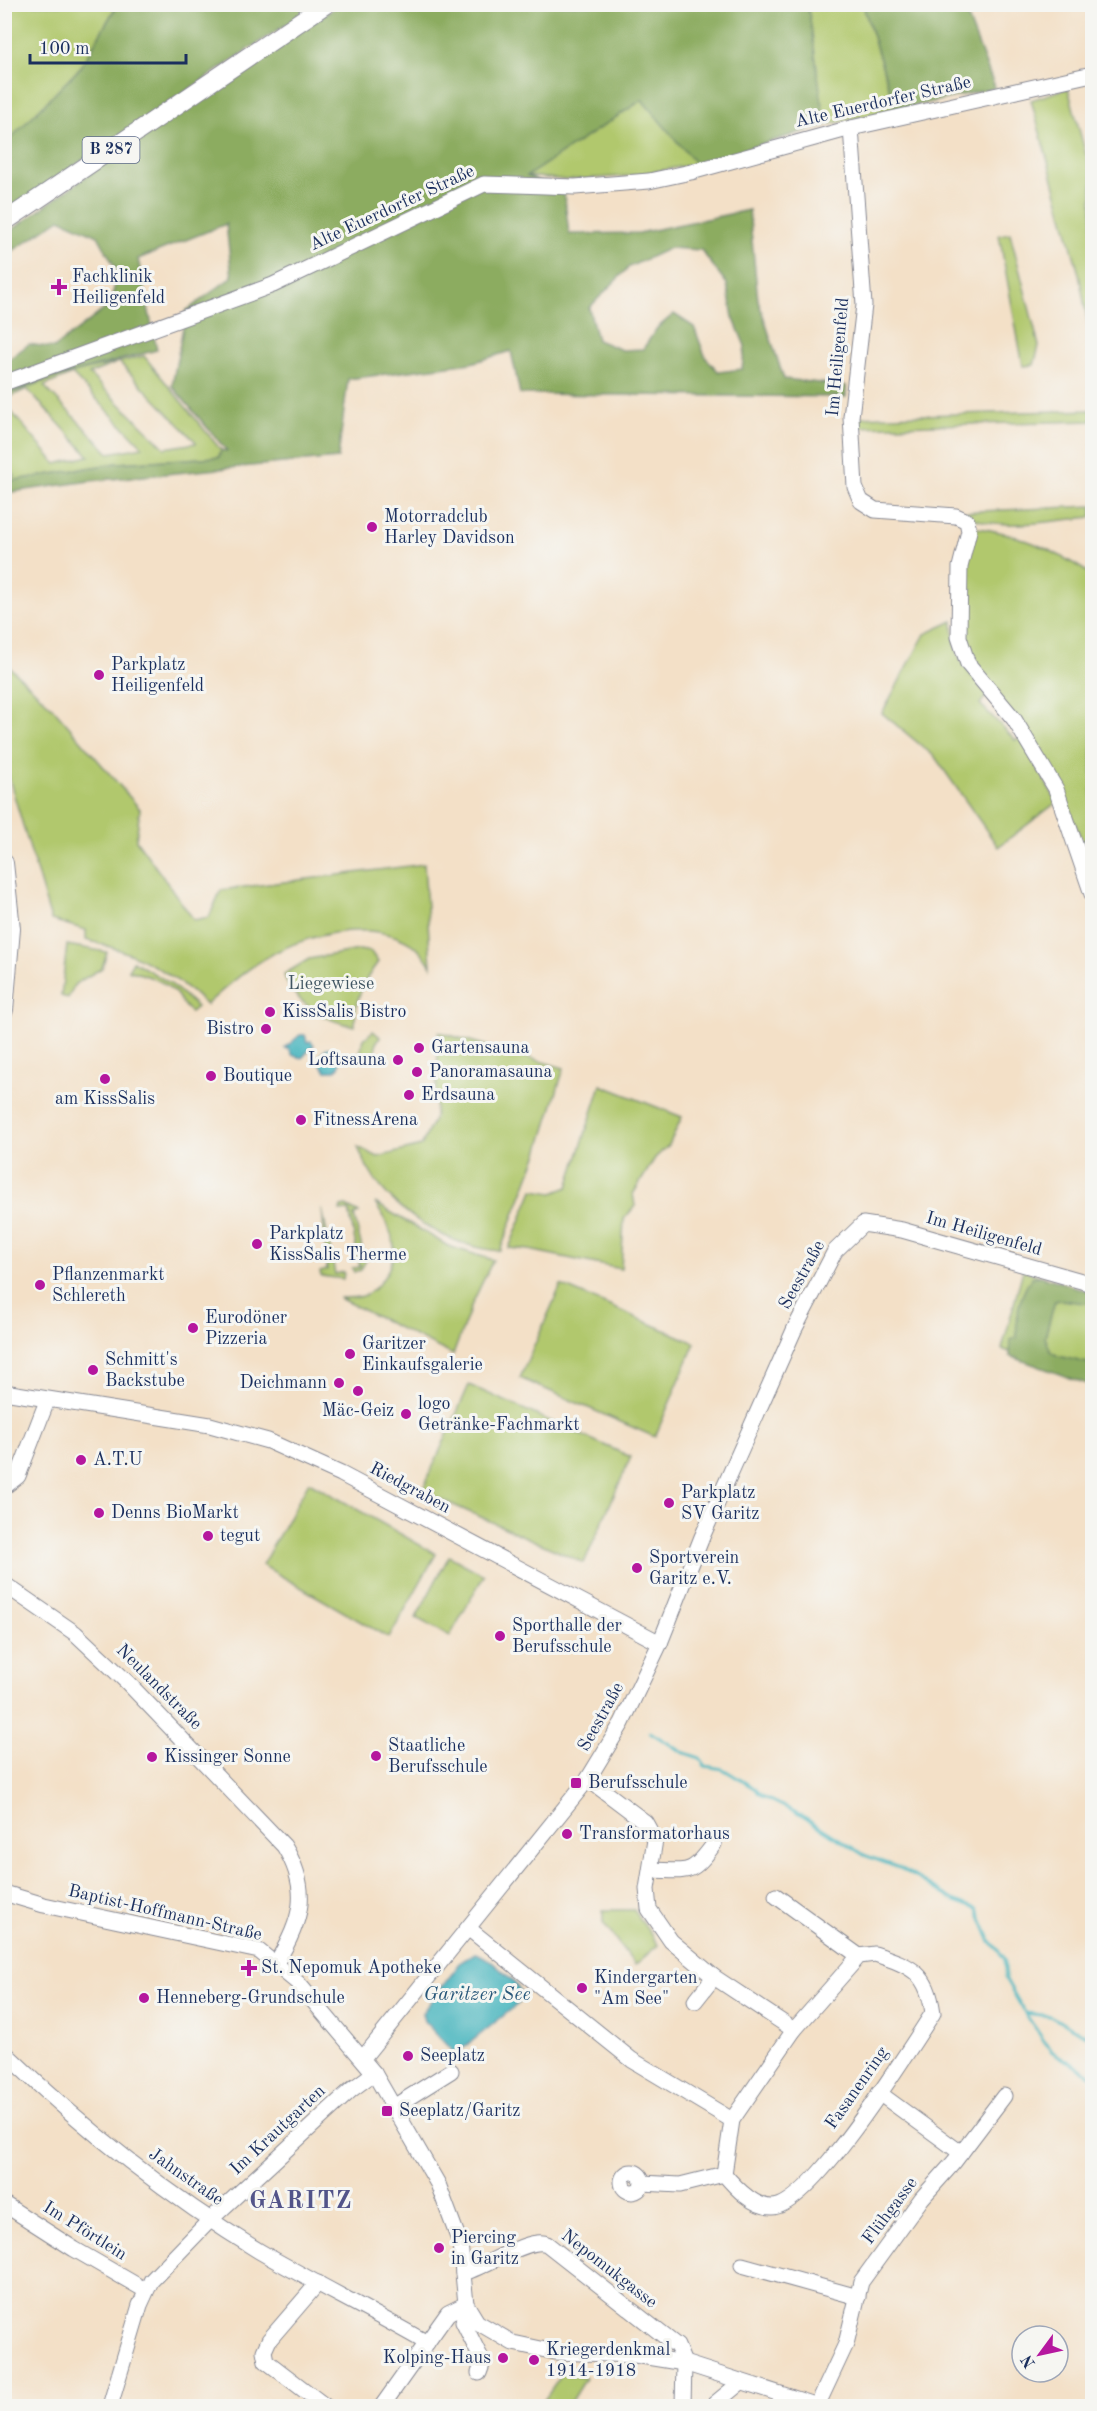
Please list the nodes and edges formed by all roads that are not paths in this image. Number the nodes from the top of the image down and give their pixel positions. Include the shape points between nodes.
1 (326, 4) edge
2 (1092, 74) edge
3 (850, 128) junction
4 (4, 222) edge
5 (4, 383) edge
6 (4, 863) edge
7 (1092, 894) edge
8 (4, 1010) edge
9 (863, 1224) joint
10 (1092, 1284) edge
11 (4, 1392) edge
12 (47, 1401) junction
13 (4, 1487) edge
14 (4, 1584) edge
15 (660, 1643) junction
16 (588, 1779) junction
17 (714, 1844) dead end
18 (651, 1870) junction
19 (4, 1893) edge
20 (776, 1896) dead end
21 (468, 1928) junction
22 (860, 1956) junction
23 (276, 1963) junction
24 (714, 1977) junction
25 (695, 2001) dead end
26 (794, 2030) junction
27 (4, 2052) edge
28 (363, 2058) junction
29 (451, 2072) dead end
30 (374, 2073) junction
31 (879, 2093) junction
32 (1004, 2096) dead end
33 (395, 2106) junction
34 (732, 2120) junction
35 (961, 2153) junction
36 (724, 2174) junction
37 (642, 2183) dead end
38 (4, 2204) edge
39 (211, 2219) junction
40 (742, 2265) dead end
41 (463, 2273) junction
42 (318, 2283) junction
43 (145, 2290) junction
44 (858, 2297) junction
45 (466, 2304) junction
46 (427, 2343) junction
47 (684, 2363) junction
48 (479, 2373) dead end
49 (741, 2382) junction
50 (110, 2406) edge
51 (325, 2406) edge
52 (382, 2406) edge
53 (683, 2406) edge
54 (712, 2406) edge
55 (818, 2406) edge

1 - 4 main road, B 287
2 - 3 street, Alte Euerdorfer Straße
3 - 5 street, Alte Euerdorfer Straße via 649,181 575,187 484,184 273,285
3 - 7 street, Im Heiligenfeld via 864,305 850,417 855,487 861,501 875,510 956,516 967,521 969,531 960,567 959,637 968,664 1014,719 1056,789
6 - 8 main road via 11,929
9 - 10 street, Im Heiligenfeld via 903,1230
9 - 15 street, Seestraße via 835,1251 795,1328 702,1537
11 - 12 street, Riedgraben
12 - 13 street via 18,1476
12 - 15 street, Riedgraben via 210,1425 289,1449
14 - 23 street, Neulandstraße via 90,1647 284,1846 295,1863 302,1888 299,1917
15 - 16 street, Seestraße via 622,1723
16 - 18 street via 645,1822 654,1840
16 - 21 street, Seestraße
17 - 18 street via 699,1865 689,1871
18 - 24 street via 647,1888 649,1909 671,1941
19 - 23 street, Baptist-Hoffmann-Straße via 259,1952
20 - 22 street
21 - 28 street, Seestraße
21 - 34 street via 632,2060
22 - 26 street
22 - 31 street, Fasanenring via 875,1954 899,1962 925,1981 933,2013
23 - 28 street, Baptist-Hoffmann-Straße
24 - 25 street
24 - 26 street
26 - 34 street
27 - 39 street, Jahnstraße via 99,2139
28 - 30 street, Baptist-Hoffmann-Straße
29 - 33 street
30 - 33 street, Baptist-Hoffmann-Straße
30 - 39 street, Im Krautgarten
31 - 35 street
31 - 36 street, Fasanenring via 815,2179 794,2199 772,2207 751,2200
32 - 35 street, Flühgasse
33 - 41 street, Baptist-Hoffmann-Straße via 447,2207 460,2243
34 - 36 street
35 - 44 street, Flühgasse via 922,2198 861,2282
36 - 37 street via 680,2185
38 - 43 street, Im Pförtlein
39 - 42 street, Jahnstraße
39 - 43 street, Im Krautgarten
40 - 44 street
41 - 45 street, Baptist-Hoffmann-Straße
41 - 47 street, Nepomukgasse via 542,2241 676,2346
42 - 46 street, Jahnstraße
42 - 51 street via 264,2351 266,2361
43 - 50 street
44 - 55 street, Flühgasse via 846,2344
45 - 46 street via 448,2313
45 - 47 street via 477,2322 513,2343 555,2352 635,2355
45 - 48 street, Baptist-Hoffmann-Straße via 463,2322 483,2362
46 - 52 street
47 - 49 street
47 - 53 street
49 - 54 street
49 - 55 street

